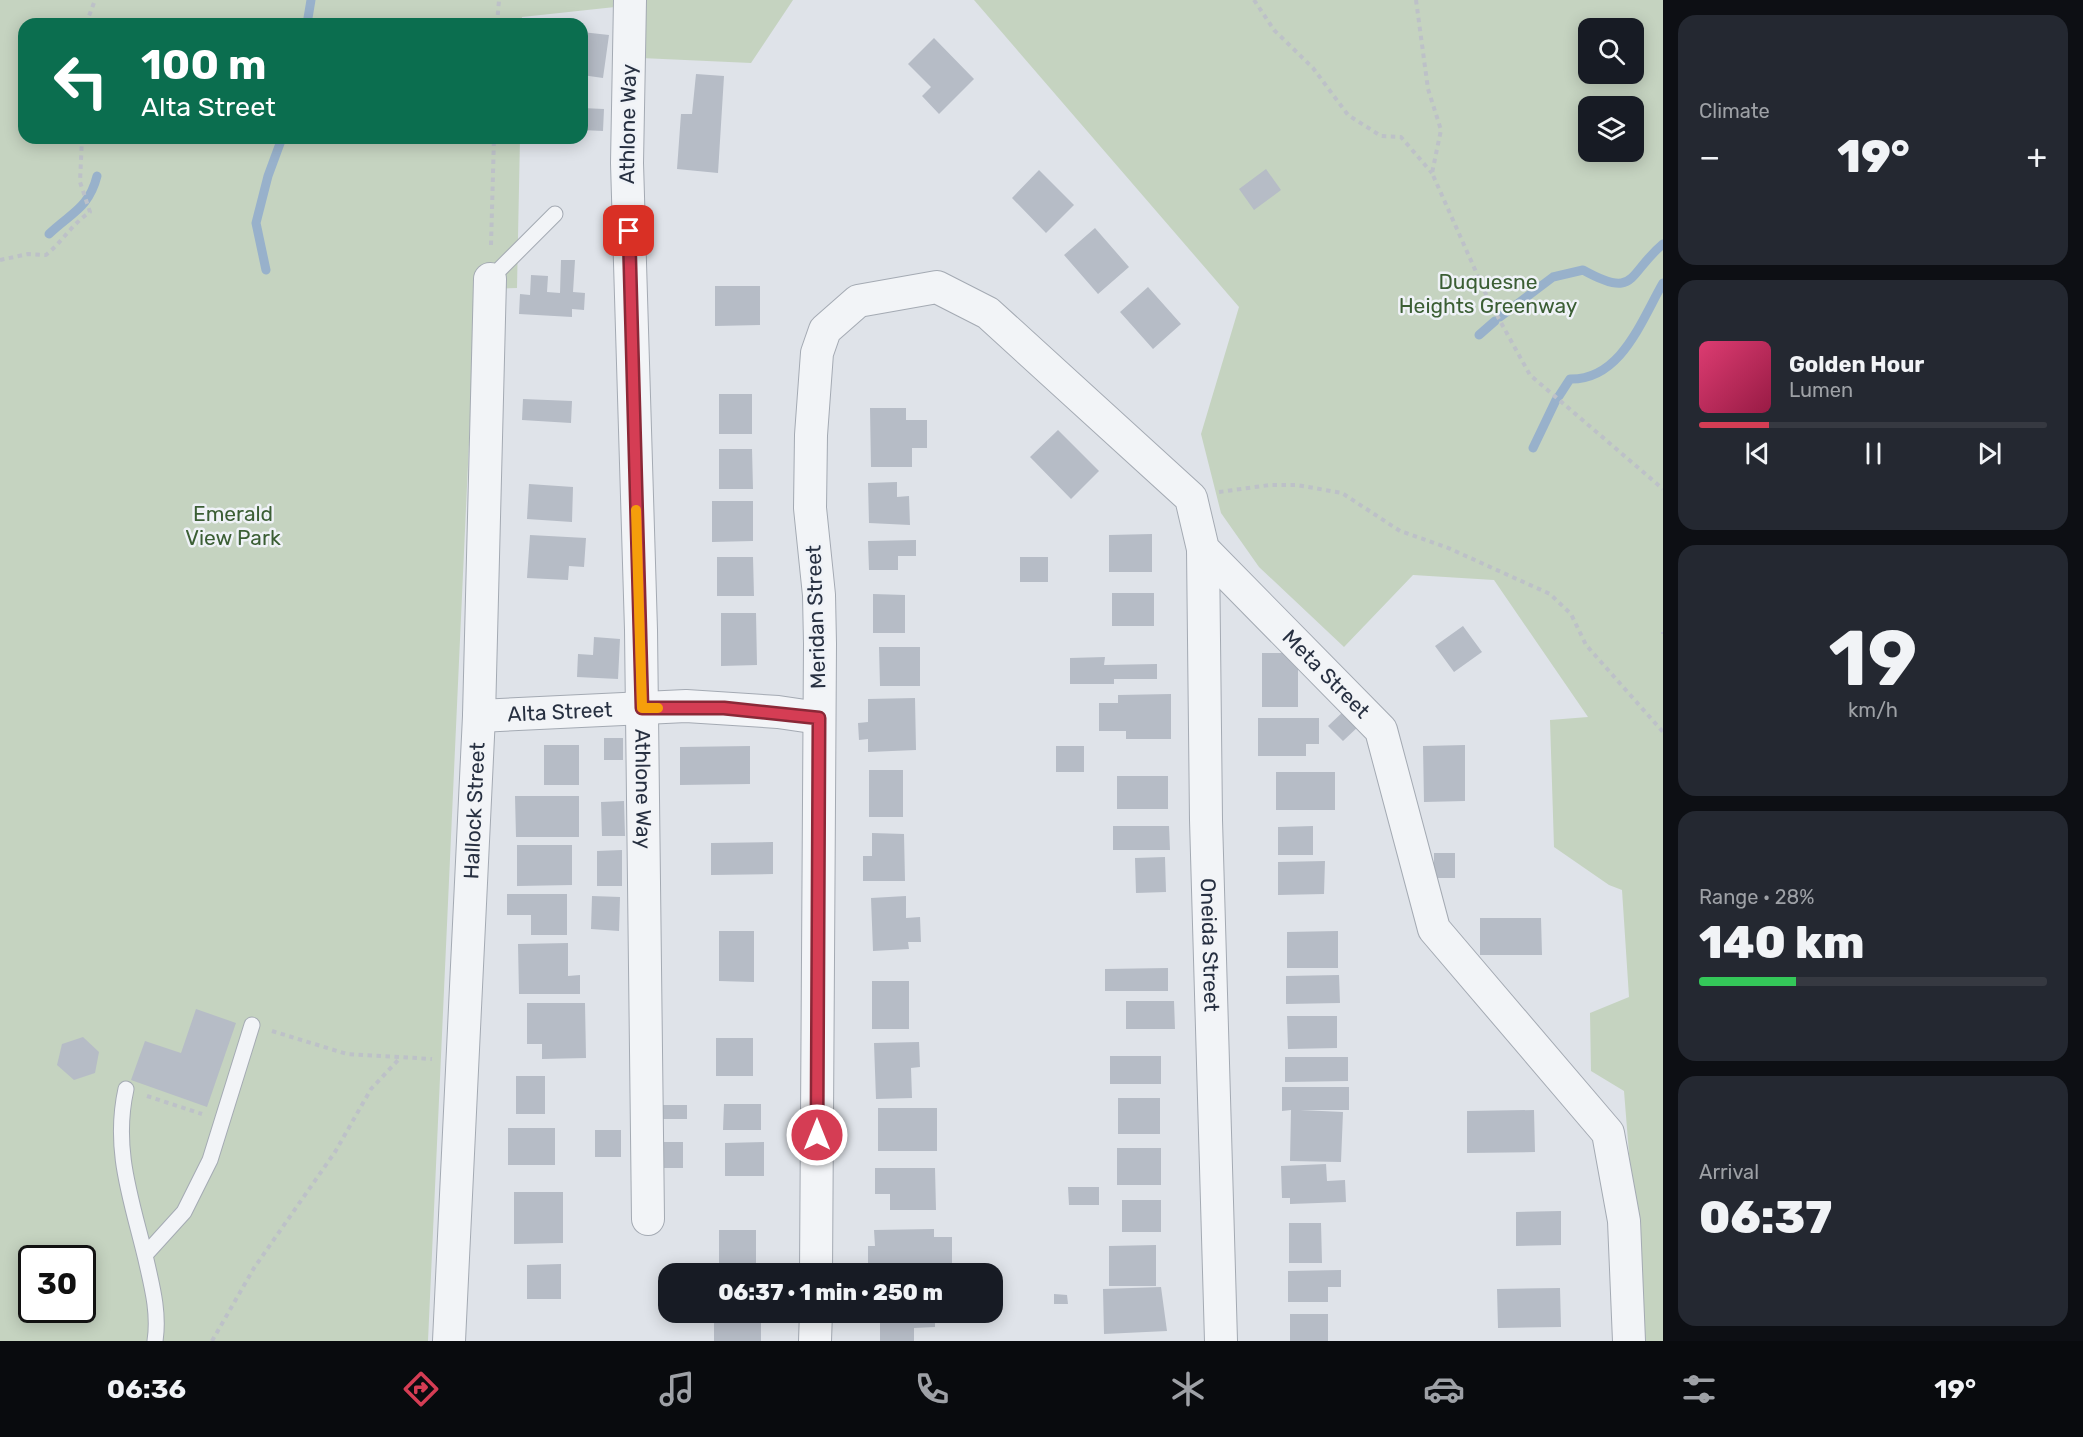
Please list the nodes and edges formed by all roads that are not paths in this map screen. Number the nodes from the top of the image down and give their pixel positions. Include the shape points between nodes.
1 (630, 0) edge
2 (555, 214) dead end
3 (490, 279) joint
4 (1203, 549) junction
5 (642, 708) junction
6 (479, 716) junction
7 (819, 718) junction
8 (252, 1025) road end
9 (126, 1089) road end
10 (648, 1219) dead end
11 (145, 1255) junction
12 (816, 1263) edge
13 (816, 1323) edge
14 (155, 1341) edge
15 (449, 1341) edge
16 (815, 1341) edge
17 (1221, 1341) edge
18 (1629, 1341) edge

1 - 5 street, Athlone Way via 627,163
2 - 3 lane
3 - 6 street, Hallock Street
4 - 7 street, Meridan Street via 1191,498 988,313 937,287 858,301 825,330 817,354 810,508 819,596
4 - 17 street, Oneida Street via 1206,820
4 - 18 street, Meta Street via 1381,730 1434,928 1608,1133 1624,1221
5 - 6 street, Alta Street
5 - 7 street, Alta Street via 724,708
5 - 10 street, Athlone Way
6 - 15 street, Hallock Street
7 - 12 street, Meridan Street
8 - 11 lane via 210,1160 184,1212
9 - 11 lane via 120,1138
11 - 14 lane via 157,1313
13 - 16 street

